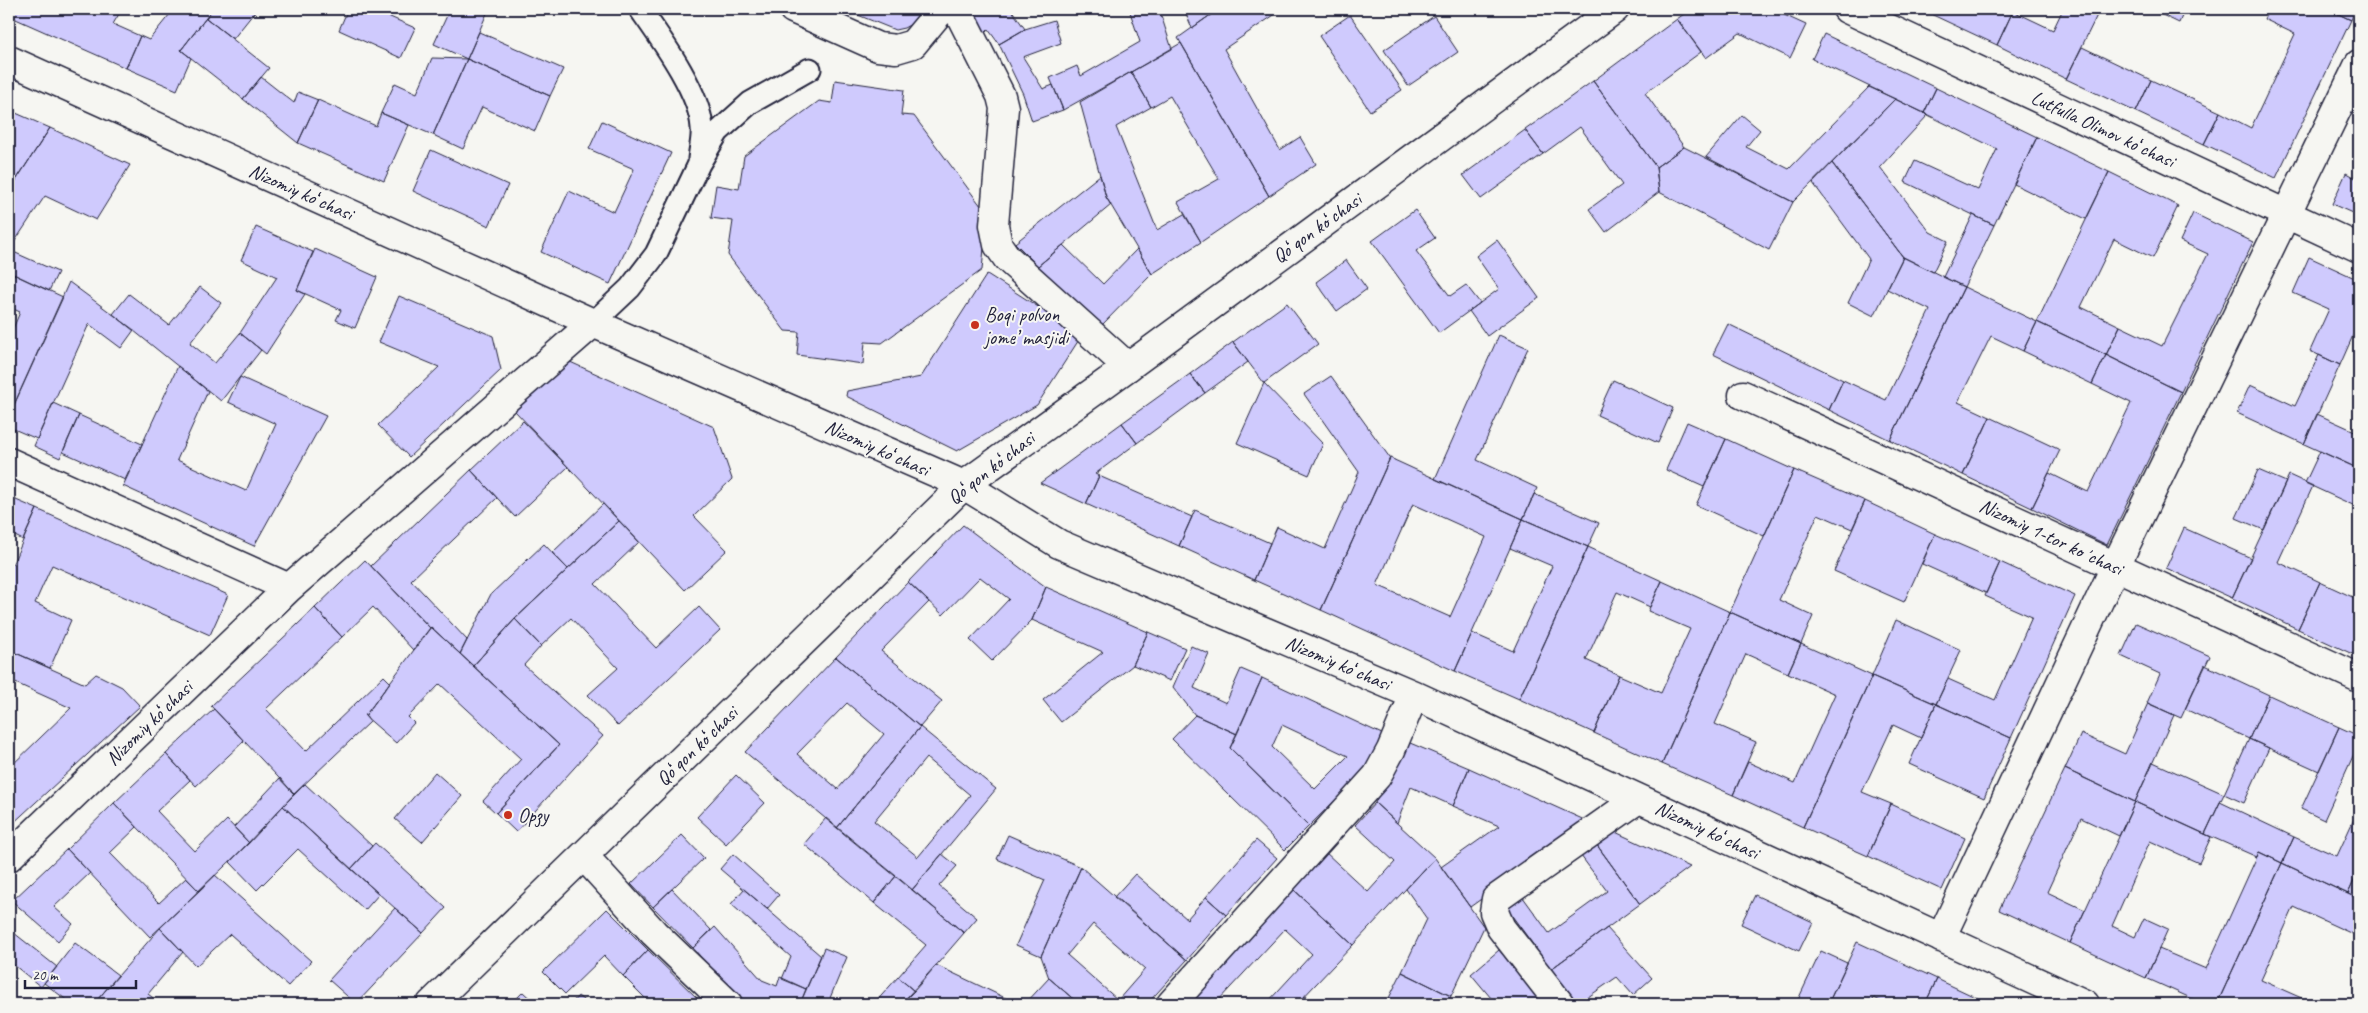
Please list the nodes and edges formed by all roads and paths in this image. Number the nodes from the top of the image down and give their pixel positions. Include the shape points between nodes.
1 (640, 9) edge
2 (793, 9) edge
3 (942, 9) edge
4 (957, 9) edge
5 (1615, 9) edge
6 (1847, 9) edge
7 (9, 60) edge
8 (2359, 64) edge
9 (810, 69) dead end
10 (699, 164) junction
11 (2287, 215) junction
12 (2359, 248) edge
13 (592, 323) junction
14 (1128, 367) junction
15 (1743, 395) dead end
16 (9, 462) edge
17 (964, 485) junction
18 (2115, 567) junction
19 (289, 588) junction
20 (2359, 678) edge
21 (1414, 695) junction
22 (1638, 799) junction
23 (584, 856) junction
24 (9, 857) edge
25 (1941, 938) junction
26 (431, 1004) edge
27 (728, 1004) edge
28 (1171, 1004) edge
29 (1560, 1004) edge
30 (2085, 1004) edge

1 - 10 lane via 665,45 697,106 702,128
2 - 3 street via 878,47 896,49 912,44
4 - 14 street via 1004,108 994,225 998,245 1007,258
5 - 14 street, Qoʻqon koʻchasi
6 - 11 street, Lutfulla Olimov koʻchasi
7 - 13 street, Nizomiy koʻchasi
8 - 11 street
9 - 10 lane via 750,103 718,132
10 - 13 lane via 656,254 630,288
11 - 12 street, Lutfulla Olimov koʻchasi
11 - 18 street
13 - 17 street, Nizomiy koʻchasi
13 - 19 street, Nizomiy koʻchasi
14 - 17 street, Qoʻqon koʻchasi
15 - 18 street, Nizomiy 1-tor koʼchasi
16 - 19 street
17 - 21 street, Nizomiy koʻchasi via 1060,544
17 - 23 street, Qoʻqon koʻchasi
18 - 20 street, Nizomiy 1-tor koʼchasi
18 - 25 street
19 - 24 street, Nizomiy koʻchasi
21 - 22 street, Nizomiy koʻchasi
21 - 28 street via 1377,776
22 - 25 street, Nizomiy koʻchasi
22 - 29 street via 1496,899 1494,912 1501,928
23 - 26 street, Qoʻqon koʻchasi
23 - 27 street via 654,932
25 - 30 street, Nizomiy koʻchasi

